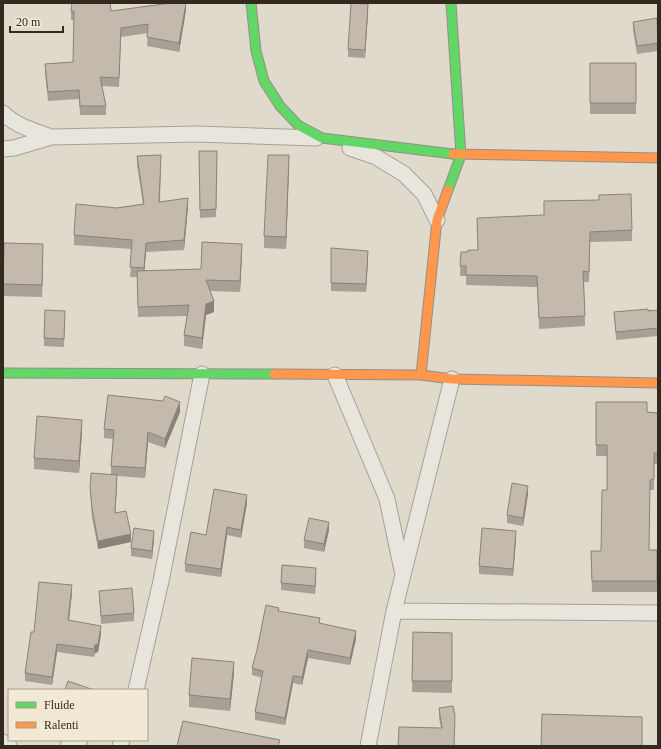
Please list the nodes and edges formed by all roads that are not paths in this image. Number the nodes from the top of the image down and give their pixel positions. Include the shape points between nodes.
1 (251, 3) edge
2 (451, 3) edge
3 (3, 113) edge
4 (51, 137) junction
5 (322, 138) junction
6 (3, 149) edge
7 (461, 154) junction
8 (658, 158) edge
9 (437, 220) junction
10 (3, 373) edge
11 (202, 374) junction
12 (335, 375) junction
13 (421, 375) junction
14 (452, 379) junction
15 (658, 383) edge
16 (403, 574) junction
17 (394, 611) junction
18 (658, 613) edge
19 (136, 689) edge
20 (78, 741) edge
21 (3, 742) edge
22 (10, 746) edge
23 (68, 746) edge
24 (368, 746) edge

1 - 5 street via 256,51 264,81 280,106 298,125
2 - 7 street
3 - 4 street via 28,129
4 - 5 street via 197,134
4 - 6 street
5 - 7 street
5 - 9 street via 376,157 404,174 424,194
7 - 8 street
7 - 9 street
9 - 13 street
10 - 11 street
11 - 12 street
11 - 19 street via 161,581
12 - 13 street
12 - 16 street via 387,499
13 - 14 street
14 - 15 street
14 - 16 street
16 - 17 street
17 - 18 street
17 - 24 street
20 - 23 street
21 - 22 street

